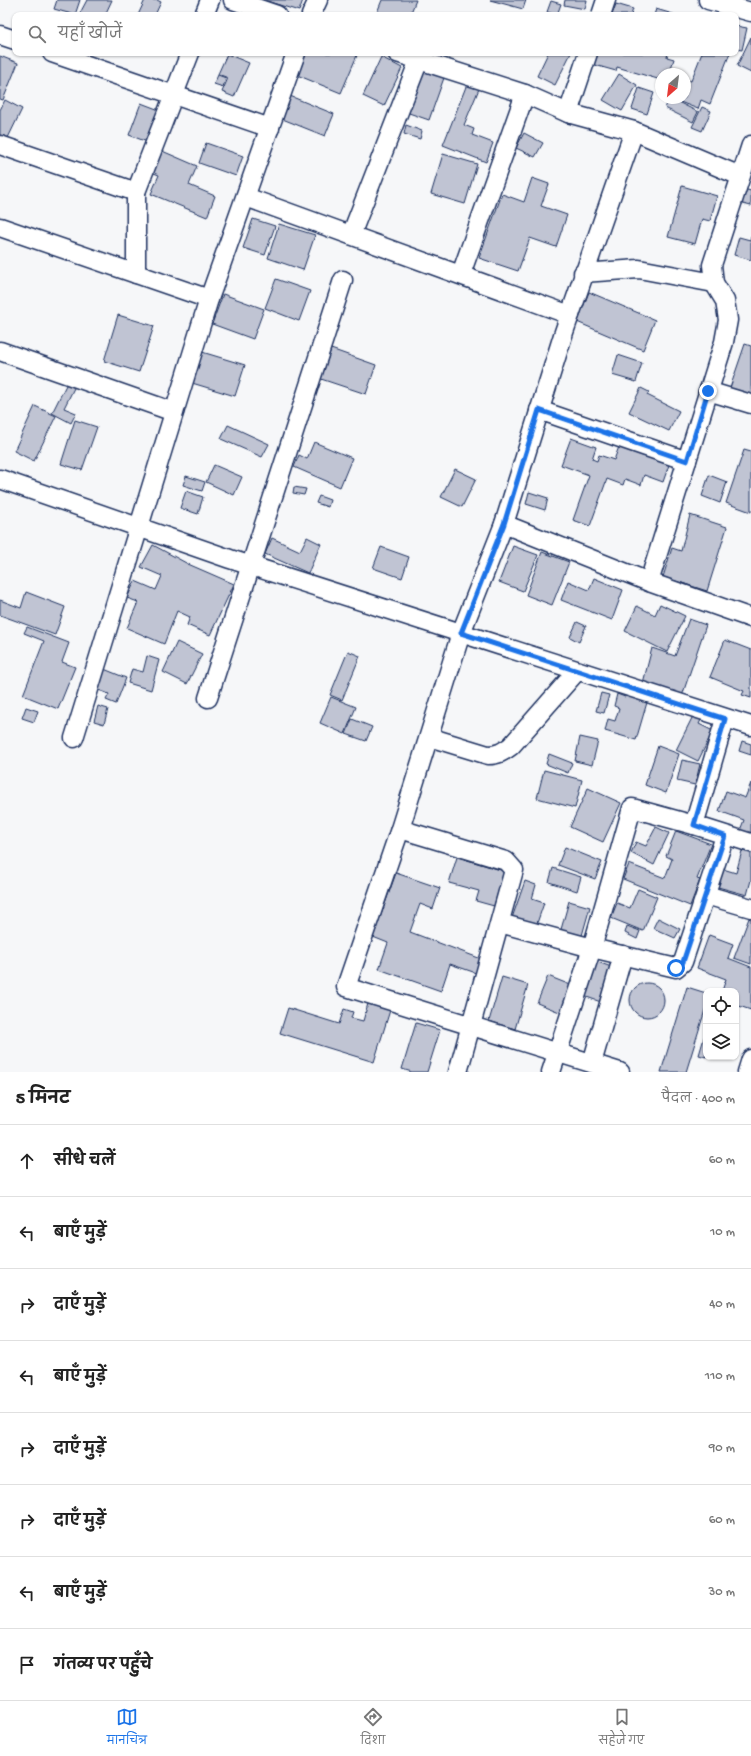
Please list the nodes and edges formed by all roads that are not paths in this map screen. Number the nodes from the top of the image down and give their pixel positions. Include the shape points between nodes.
1 (210, 0) edge
2 (233, 0) edge
3 (318, 0) edge
4 (606, 0) edge
5 (708, 0) edge
6 (205, 12) edge
7 (268, 12) edge
8 (312, 12) edge
9 (602, 12) edge
10 (751, 12) edge
11 (0, 35) edge
12 (12, 39) edge
13 (61, 56) edge
14 (189, 56) edge
15 (295, 56) edge
16 (406, 56) edge
17 (587, 56) edge
18 (419, 60) junction
19 (173, 94) junction
20 (525, 94) junction
21 (568, 113) junction
22 (270, 128) junction
23 (634, 131) junction
24 (751, 144) edge
25 (0, 145) edge
26 (740, 176) junction
27 (136, 192) junction
28 (246, 197) junction
29 (0, 227) edge
30 (351, 235) junction
31 (584, 273) junction
32 (136, 274) junction
33 (461, 274) junction
34 (343, 280) dead end
35 (714, 283) junction
36 (209, 299) junction
37 (570, 315) junction
38 (0, 351) edge
39 (708, 391) junction
40 (751, 404) edge
41 (539, 410) junction
42 (174, 412) junction
43 (687, 461) junction
44 (0, 479) edge
45 (504, 524) junction
46 (139, 528) junction
47 (251, 564) junction
48 (649, 582) junction
49 (751, 618) edge
50 (461, 633) junction
51 (578, 671) junction
52 (208, 698) dead end
53 (725, 719) junction
54 (751, 726) edge
55 (429, 737) junction
56 (74, 738) dead end
57 (694, 825) junction
58 (400, 829) junction
59 (725, 836) junction
60 (751, 844) edge
61 (706, 895) junction
62 (751, 908) edge
63 (500, 923) junction
64 (592, 948) junction
65 (623, 955) junction
66 (471, 1026) junction
67 (556, 1051) junction
68 (751, 1059) edge
69 (592, 1063) junction
70 (458, 1072) edge
71 (551, 1072) edge
72 (620, 1072) edge
73 (747, 1072) edge

1 - 6 street
2 - 7 street
3 - 8 street
4 - 9 street
5 - 10 street
11 - 12 street
13 - 19 street
14 - 19 street
15 - 22 street
16 - 18 street
17 - 21 street
18 - 20 street
18 - 30 street
19 - 22 street
19 - 27 street
20 - 21 street
20 - 33 street
21 - 23 street
22 - 28 street
23 - 26 street
23 - 31 street
24 - 26 street
25 - 27 street
26 - 35 street via 712,265
27 - 32 street
28 - 30 street
28 - 36 street
29 - 32 street
30 - 33 street
31 - 35 street via 639,269
31 - 37 street
32 - 36 street
33 - 37 street
34 - 47 street
35 - 39 street via 725,301 728,320 724,342
36 - 42 street
37 - 41 street
38 - 42 street
39 - 40 street
39 - 43 street
41 - 43 street
41 - 45 street
42 - 46 street
43 - 48 street
44 - 46 street
45 - 48 street
45 - 50 street
46 - 47 street
46 - 56 street
47 - 50 street
47 - 52 street
48 - 49 street
50 - 51 street
50 - 55 street
51 - 53 street
51 - 55 street via 503,753 488,755
53 - 54 street
53 - 57 street
55 - 58 street
57 - 59 street
57 - 64 street via 632,808
58 - 63 street via 506,860 514,870
58 - 66 street via 346,987
59 - 60 street
59 - 61 street
61 - 62 street
61 - 65 street via 683,962 676,968
63 - 64 street
63 - 66 street
64 - 65 street
64 - 67 street
65 - 69 street
66 - 67 street
66 - 70 street
67 - 69 street
67 - 71 street
68 - 73 street
69 - 72 street

